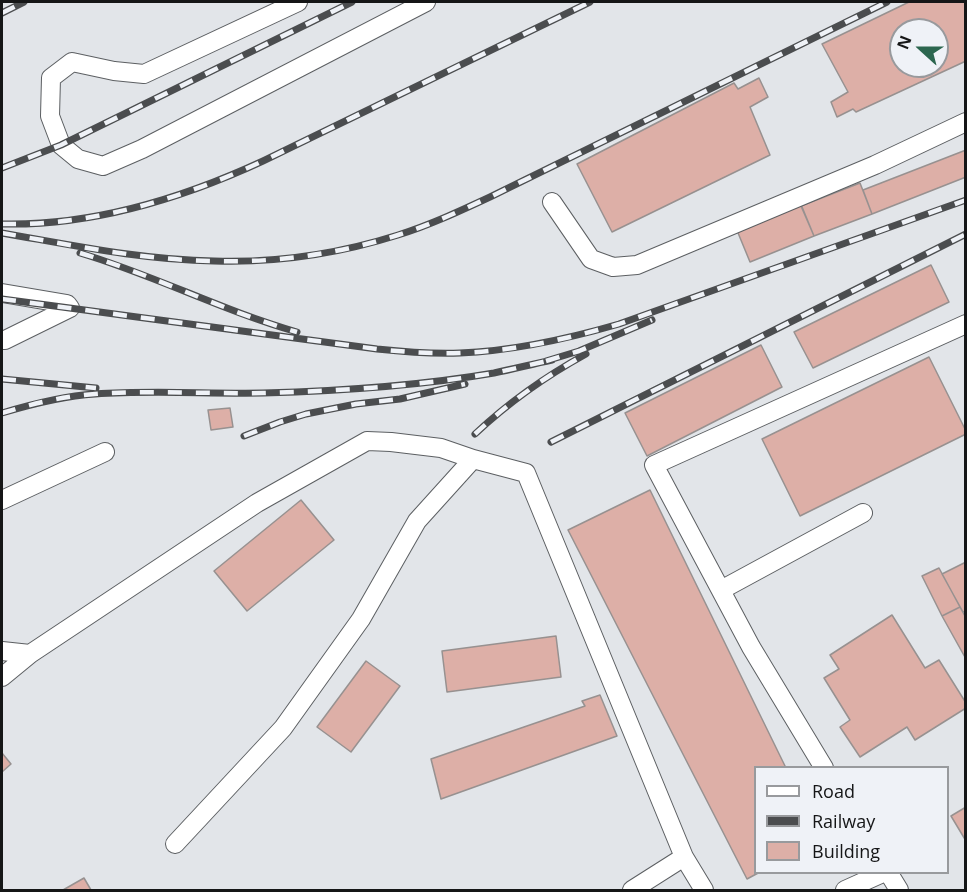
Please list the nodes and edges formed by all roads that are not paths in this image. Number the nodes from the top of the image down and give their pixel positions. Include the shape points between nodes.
1 (297, 2) edge
2 (426, 2) edge
3 (966, 122) edge
4 (552, 202) dead end
5 (2, 293) edge
6 (966, 324) edge
7 (2, 340) edge
8 (105, 452) dead end
9 (473, 459) junction
10 (2, 500) edge
11 (863, 513) dead end
12 (721, 590) junction
13 (2, 651) edge
14 (30, 654) junction
15 (2, 677) edge
16 (823, 766) edge
17 (174, 844) dead end
18 (684, 857) junction
19 (884, 874) edge
20 (887, 874) edge
21 (632, 891) edge
22 (704, 891) edge
23 (845, 891) edge
24 (899, 891) edge

1 - 2 lane via 144,74 72,62 51,78 50,116 61,145 78,159 104,166
3 - 4 lane via 875,165 638,265 612,267 591,259
5 - 7 lane via 67,304 70,308
6 - 12 lane via 654,465
8 - 10 lane
9 - 14 lane via 441,448 367,441 257,503
9 - 17 lane via 417,521 361,619 283,728
9 - 18 lane via 526,473
11 - 12 lane
12 - 16 lane
13 - 14 lane
14 - 15 lane
18 - 21 lane
18 - 22 lane
19 - 23 lane
20 - 24 lane

